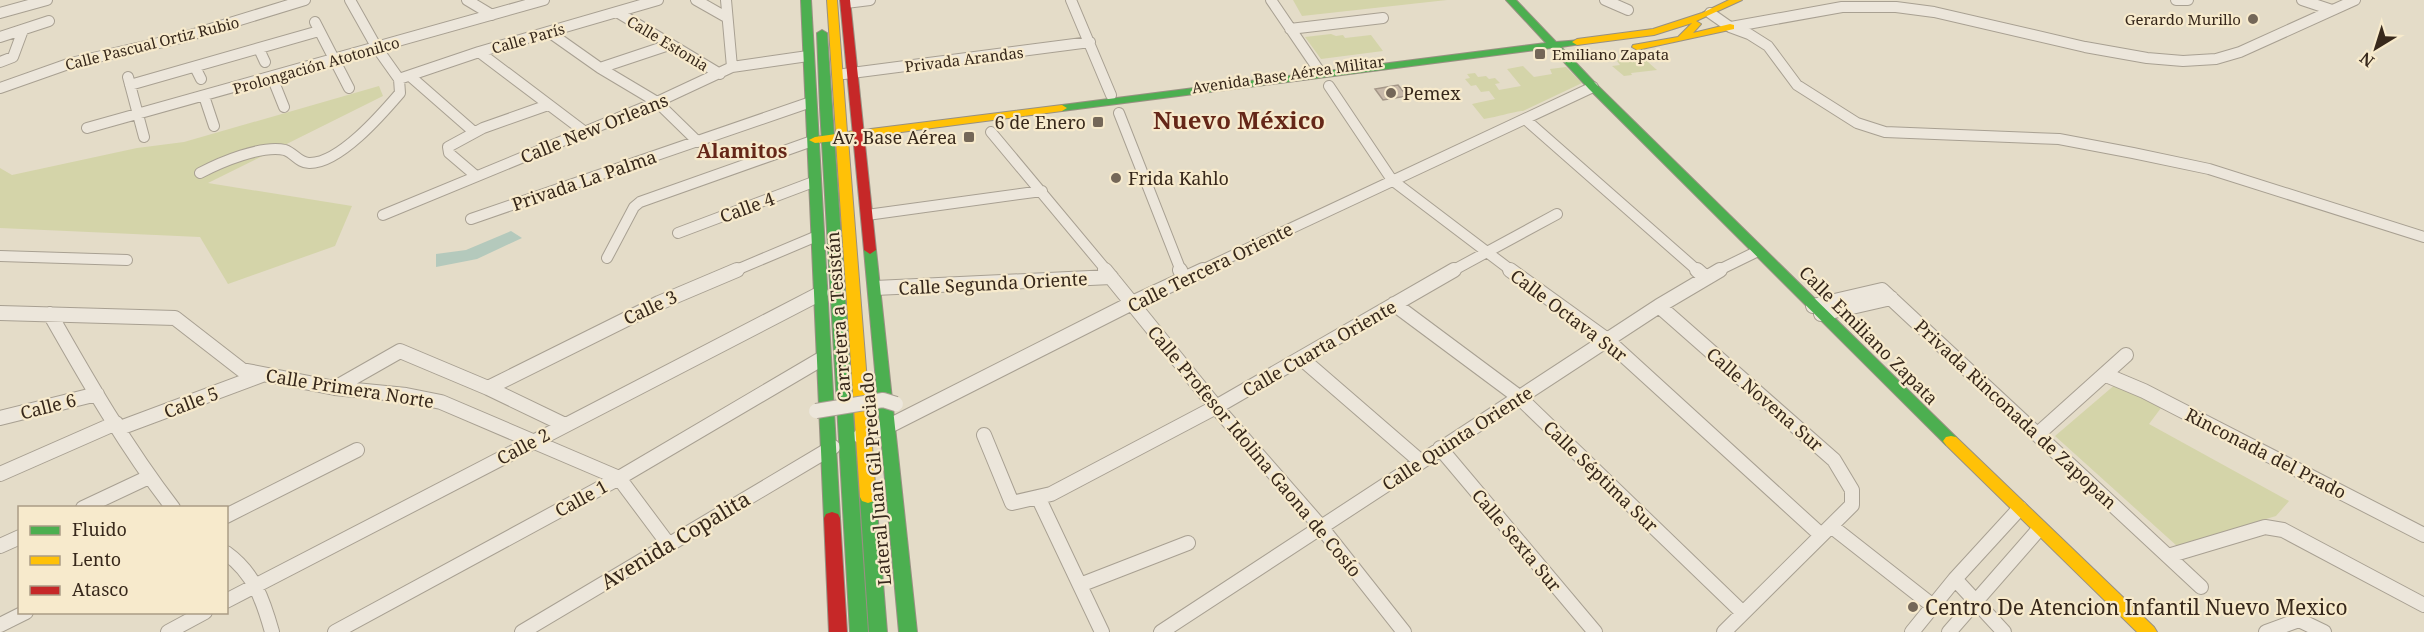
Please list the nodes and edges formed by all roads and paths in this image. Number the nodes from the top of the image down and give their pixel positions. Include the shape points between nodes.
1 (47, 0) edge
2 (305, 0) edge
3 (350, 0) edge
4 (467, 0) edge
5 (544, 0) edge
6 (658, 0) edge
7 (696, 0) edge
8 (726, 0) edge
9 (806, 0) edge
10 (819, 0) edge
11 (870, 0) edge
12 (1071, 0) edge
13 (1271, 0) edge
14 (1511, 0) edge
15 (1520, 0) edge
16 (1605, 0) edge
17 (1737, 0) edge
18 (2176, 0) edge
19 (2188, 0) edge
20 (2302, 0) edge
21 (841, 1) edge
22 (2351, 1) edge
23 (1628, 10) dead end
24 (2332, 10) junction
25 (617, 12) junction
26 (0, 13) edge
27 (492, 15) junction
28 (726, 17) junction
29 (1704, 17) junction
30 (1383, 18) dead end
31 (48, 21) dead end
32 (1730, 27) junction
33 (1290, 29) junction
34 (23, 30) junction
35 (549, 32) junction
36 (0, 37) edge
37 (1681, 39) junction
38 (1090, 42) junction
39 (669, 45) junction
40 (377, 48) junction
41 (1560, 48) junction
42 (259, 49) junction
43 (479, 52) junction
44 (808, 56) junction
45 (334, 60) junction
46 (0, 62) edge
47 (265, 62) dead end
48 (195, 67) junction
49 (732, 67) junction
50 (600, 68) junction
51 (1317, 69) junction
52 (853, 73) junction
53 (720, 74) junction
54 (838, 75) junction
55 (410, 76) junction
56 (272, 77) junction
57 (201, 79) dead end
58 (399, 80) junction
59 (1329, 86) junction
60 (1593, 87) junction
61 (0, 88) edge
62 (348, 88) dead end
63 (1111, 95) junction
64 (204, 96) junction
65 (657, 102) junction
66 (811, 102) junction
67 (548, 105) junction
68 (284, 107) dead end
69 (1119, 113) junction
70 (136, 114) junction
71 (1525, 119) junction
72 (214, 126) dead end
73 (87, 128) dead end
74 (474, 132) junction
75 (585, 132) junction
76 (991, 132) junction
77 (881, 136) junction
78 (144, 137) dead end
79 (860, 139) junction
80 (843, 141) junction
81 (698, 142) junction
82 (822, 144) junction
83 (200, 173) dead end
84 (476, 176) junction
85 (1392, 180) junction
86 (816, 181) junction
87 (1042, 191) junction
88 (1557, 214) dead end
89 (383, 215) dead end
90 (867, 215) junction
91 (471, 219) dead end
92 (678, 233) dead end
93 (817, 236) junction
94 (2424, 237) edge
95 (1758, 251) junction
96 (1485, 252) junction
97 (0, 256) edge
98 (607, 258) dead end
99 (127, 260) dead end
100 (1705, 277) junction
101 (1112, 278) junction
102 (1184, 279) junction
103 (875, 288) junction
104 (821, 293) junction
105 (1132, 303) junction
106 (1394, 304) junction
107 (1659, 306) junction
108 (1817, 310) junction
109 (0, 313) edge
110 (50, 314) junction
111 (1607, 340) junction
112 (2126, 355) dead end
113 (824, 358) junction
114 (1300, 358) junction
115 (262, 375) junction
116 (2106, 375) junction
117 (335, 388) junction
118 (488, 388) junction
119 (97, 394) junction
120 (1519, 397) junction
121 (896, 404) dead end
122 (1216, 407) junction
123 (816, 411) dead end
124 (0, 418) edge
125 (565, 424) junction
126 (118, 425) junction
127 (889, 426) junction
128 (2038, 434) junction
129 (865, 435) junction
130 (984, 435) dead end
131 (534, 441) junction
132 (849, 441) junction
133 (828, 448) junction
134 (1440, 448) junction
135 (357, 450) dead end
136 (1420, 461) junction
137 (0, 474) edge
138 (149, 477) junction
139 (619, 477) junction
140 (1038, 497) junction
141 (85, 506) edge
142 (171, 506) edge
143 (2020, 508) junction
144 (228, 515) edge
145 (1321, 527) junction
146 (2040, 528) junction
147 (1826, 531) junction
148 (2424, 534) edge
149 (18, 538) edge
150 (1188, 543) dead end
151 (669, 544) junction
152 (0, 546) edge
153 (228, 554) edge
154 (2168, 556) junction
155 (1955, 579) junction
156 (257, 585) junction
157 (1080, 585) junction
158 (2201, 587) dead end
159 (228, 600) edge
160 (1974, 600) junction
161 (2424, 605) edge
162 (1933, 606) junction
163 (1743, 613) junction
164 (22, 614) edge
165 (201, 614) edge
166 (0, 625) edge
167 (168, 632) edge
168 (273, 632) edge
169 (335, 632) edge
170 (522, 632) edge
171 (838, 632) edge
172 (859, 632) edge
173 (878, 632) edge
174 (908, 632) edge
175 (1102, 632) edge
176 (1161, 632) edge
177 (1403, 632) edge
178 (1595, 632) edge
179 (1724, 632) edge
180 (1912, 632) edge
181 (1949, 632) edge
182 (2004, 632) edge
183 (2148, 632) edge
184 (2266, 632) edge
185 (2324, 632) edge

1 - 26 street
2 - 61 street, Calle Pascual Ortiz Rubio via 181,38 71,63
3 - 40 street
4 - 27 street
5 - 27 street, Prolongación Atotonilco
6 - 25 street, Calle París
7 - 28 street
8 - 28 street
9 - 44 main road
10 - 82 main road, Carretera a Tesistán
11 - 21 street
12 - 38 street
13 - 33 street
14 - 41 main road
15 - 41 main road
16 - 23 street
17 - 29 main road, Avenida Base Aérea Militar
18 - 19 street
20 - 24 street
21 - 52 main road, Lateral Juan Gil Preciado
21 - 54 main road, Carretera a Tesistán
22 - 24 street
24 - 32 street via 2240,52 2183,61 2113,52 1896,7 1842,7
25 - 35 street, Calle París
25 - 39 street, Calle Estonia
27 - 40 street, Prolongación Atotonilco
28 - 49 street
29 - 32 street
29 - 37 main road, Avenida Base Aérea Militar
29 - 41 main road, Avenida Base Aérea Militar via 1654,32
29 - 41 main road, Avenida Base Aérea Militar via 1655,38
30 - 33 street
31 - 34 street
32 - 37 main road
32 - 94 street via 1768,46 1797,85 1870,128 1886,132 2059,139 2133,153 2209,169
33 - 51 street
34 - 36 street
34 - 46 street via 13,57
35 - 43 street, Calle París
35 - 50 street
37 - 41 main road, Avenida Base Aérea Militar via 1664,44
38 - 52 street, Privada Arandas
38 - 63 street
39 - 50 street
39 - 53 street, Calle Estonia
40 - 45 street, Prolongación Atotonilco
40 - 58 street
41 - 51 main road, Avenida Base Aérea Militar
41 - 59 main road, Avenida Base Aérea Militar
41 - 60 main road, Calle Emiliano Zapata
41 - 77 main road, Avenida Base Aérea Militar
42 - 45 street via 317,27
42 - 47 street
42 - 48 street
43 - 55 street, Calle París
43 - 67 street
44 - 49 street, Calle New Orleans
44 - 66 main road
45 - 56 street, Prolongación Atotonilco
45 - 62 street
48 - 57 street
48 - 70 street via 129,81
49 - 53 street, Calle New Orleans
50 - 65 street
51 - 63 main road, Avenida Base Aérea Militar
52 - 54 street, Privada Arandas
52 - 79 main road, Lateral Juan Gil Preciado
53 - 65 street, Calle New Orleans
54 - 80 main road, Carretera a Tesistán
55 - 58 street, Calle París
55 - 74 street
56 - 64 street, Prolongación Atotonilco
56 - 68 street
58 - 83 street via 400,93 381,116 325,161 302,162 287,150 279,150 243,156
59 - 69 main road, Avenida Base Aérea Militar
59 - 85 street, Calle Octava Sur
60 - 71 street, Calle Tercera Oriente
60 - 95 main road, Calle Emiliano Zapata
63 - 77 main road, Avenida Base Aérea Militar via 976,112
64 - 70 street, Prolongación Atotonilco
64 - 72 street
65 - 75 street, Calle New Orleans
65 - 81 street
66 - 81 street, Privada La Palma
66 - 82 main road
67 - 74 street
67 - 75 street
69 - 76 main road, Avenida Base Aérea Militar
69 - 102 street
70 - 73 street, Prolongación Atotonilco
70 - 78 street
71 - 85 street, Calle Tercera Oriente
71 - 100 street
74 - 84 street via 448,147 449,153
75 - 84 street, Calle New Orleans
76 - 77 main road, Avenida Base Aérea Militar via 903,142
76 - 87 street, Calle Profesor Idolina Gaona de Cosío
77 - 79 main road, Avenida Base Aérea Militar
79 - 80 main road, Avenida Base Aérea Militar
79 - 90 main road, Lateral Juan Gil Preciado
80 - 82 main road, Avenida Base Aérea Militar
80 - 129 main road, Carretera a Tesistán
81 - 91 street, Privada La Palma
82 - 86 main road
82 - 98 street via 640,202
82 - 132 main road, Carretera a Tesistán via 834,224
84 - 89 street, Calle New Orleans
85 - 96 street, Calle Octava Sur
85 - 102 street, Calle Tercera Oriente
86 - 92 street, Calle 4
86 - 93 main road
87 - 90 street
87 - 101 street, Calle Profesor Idolina Gaona de Cosío
88 - 96 street, Calle Cuarta Oriente
90 - 103 main road, Lateral Juan Gil Preciado
93 - 104 main road
93 - 118 street, Calle 3 via 659,303
95 - 100 street, Calle Quinta Oriente
95 - 108 main road, Calle Emiliano Zapata
96 - 106 street, Calle Cuarta Oriente
96 - 111 street, Calle Octava Sur
97 - 99 street
100 - 107 street, Calle Quinta Oriente
101 - 103 street, Calle Segunda Oriente
101 - 105 street, Calle Profesor Idolina Gaona de Cosío
102 - 105 street, Calle Tercera Oriente
103 - 127 main road, Lateral Juan Gil Preciado
104 - 113 main road
104 - 125 street, Calle 2
105 - 122 street, Calle Profesor Idolina Gaona de Cosío
105 - 127 street, Calle Tercera Oriente
106 - 114 street, Calle Cuarta Oriente
106 - 120 street, Calle Séptima Sur
107 - 111 street, Calle Quinta Oriente
107 - 147 street, Calle Novena Sur via 1834,460 1852,490 1852,505
108 - 128 street, Privada Rinconada de Zapopan via 1886,294
108 - 143 main road, Calle Emiliano Zapata
109 - 110 street, Calle Primera Norte
110 - 115 street, Calle Primera Norte via 175,318 242,370
110 - 119 street
111 - 120 street, Calle Quinta Oriente
111 - 147 street, Calle Octava Sur
112 - 116 street
113 - 133 main road
113 - 139 street, Calle 1
114 - 122 street, Calle Cuarta Oriente
114 - 136 street
115 - 117 street, Calle Primera Norte
115 - 126 street, Calle 5
116 - 128 street
116 - 148 street, Rinconada del Prado
117 - 118 street via 400,351
117 - 131 street, Calle Primera Norte via 441,402
118 - 125 street
119 - 124 street, Calle 6
119 - 126 street
120 - 134 street, Calle Quinta Oriente
120 - 163 street, Calle Séptima Sur
121 - 123 street, bridge via 883,400
122 - 140 street, Calle Cuarta Oriente via 1052,494
122 - 145 street, Calle Profesor Idolina Gaona de Cosío
125 - 131 street, Calle 2
126 - 137 street, Calle 5
126 - 138 street
127 - 129 street, Calle Tercera Oriente
127 - 174 main road, Lateral Juan Gil Preciado
128 - 154 street, Privada Rinconada de Zapopan
129 - 132 street, Calle Tercera Oriente
129 - 173 main road, Carretera a Tesistán
130 - 140 street, Calle Cuarta Oriente via 1012,503
131 - 139 street, Calle Primera Norte
131 - 156 street, Calle 2
132 - 133 street, Calle Tercera Oriente
132 - 172 main road, Carretera a Tesistán
133 - 151 street, Avenida Copalita
133 - 171 main road
134 - 136 street, Calle Quinta Oriente
134 - 178 street, Calle Sexta Sur
135 - 144 street
136 - 145 street, Calle Quinta Oriente
138 - 141 street
138 - 142 street
139 - 151 street
139 - 169 street, Calle 1
140 - 157 street
143 - 146 main road, Calle Emiliano Zapata
143 - 155 street
145 - 176 street, Calle Quinta Oriente
145 - 177 street, Calle Profesor Idolina Gaona de Cosío
146 - 160 street
146 - 183 main road, Calle Emiliano Zapata
147 - 162 street
147 - 163 street
149 - 152 street
150 - 157 street
151 - 170 street, Avenida Copalita
153 - 156 street via 248,569
154 - 158 street, Privada Rinconada de Zapopan
154 - 161 street via 2265,527 2283,530
155 - 160 street
155 - 162 street
156 - 159 street, Calle 2
156 - 168 street
157 - 175 street
160 - 181 street
160 - 182 street
162 - 180 street
163 - 179 street
164 - 166 street
165 - 167 street
184 - 185 street via 2299,620

